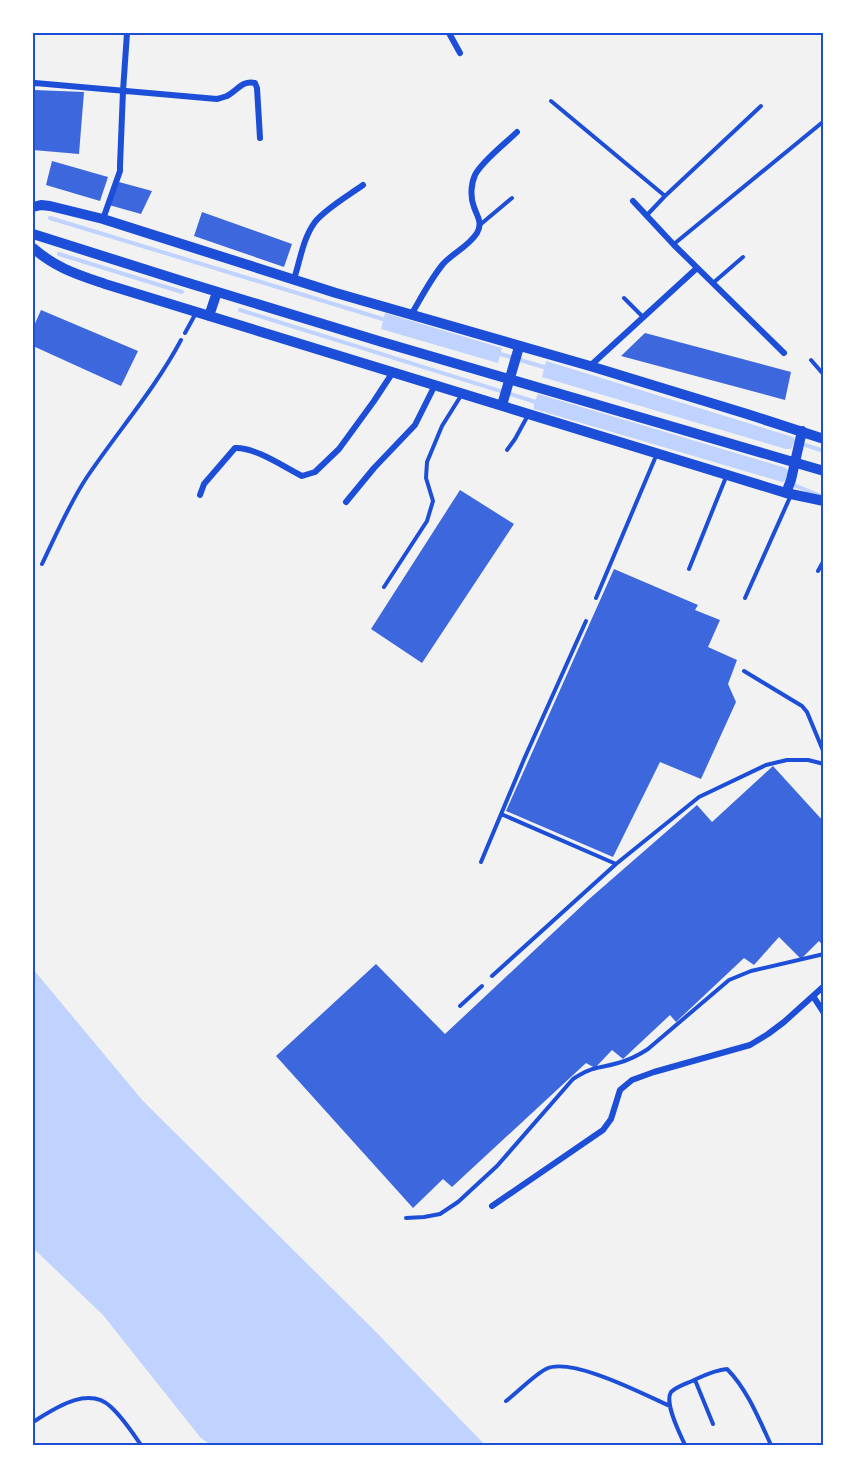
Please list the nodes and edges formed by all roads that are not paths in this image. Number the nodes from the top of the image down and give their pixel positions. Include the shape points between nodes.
1 (127, 33) edge
2 (449, 33) edge
3 (460, 53) dead end
4 (33, 84) edge
5 (123, 91) junction
6 (551, 101) dead end
7 (761, 106) dead end
8 (824, 121) edge
9 (517, 132) dead end
10 (260, 138) dead end
11 (363, 185) dead end
12 (665, 196) junction
13 (512, 198) dead end
14 (633, 201) dead end
15 (33, 207) edge
16 (646, 216) junction
17 (103, 219) junction
18 (480, 225) junction
19 (33, 234) edge
20 (674, 245) junction
21 (33, 248) edge
22 (743, 257) dead end
23 (697, 268) junction
24 (294, 279) junction
25 (713, 284) junction
26 (217, 292) junction
27 (624, 298) dead end
28 (196, 313) junction
29 (411, 315) junction
30 (209, 316) junction
31 (643, 317) junction
32 (185, 333) dead end
33 (181, 340) dead end
34 (519, 347) junction
35 (784, 353) dead end
36 (811, 360) dead end
37 (590, 366) junction
38 (393, 371) junction
39 (824, 375) edge
40 (509, 380) junction
41 (436, 384) junction
42 (463, 394) junction
43 (502, 405) junction
44 (529, 413) junction
45 (802, 431) junction
46 (824, 439) edge
47 (507, 450) dead end
48 (657, 453) junction
49 (795, 462) junction
50 (824, 471) edge
51 (728, 474) junction
52 (789, 493) junction
53 (200, 495) dead end
54 (824, 501) edge
55 (346, 502) dead end
56 (824, 560) edge
57 (42, 564) dead end
58 (689, 569) dead end
59 (818, 571) dead end
60 (384, 587) dead end
61 (596, 598) dead end
62 (745, 598) dead end
63 (586, 621) dead end
64 (744, 671) dead end
65 (824, 753) edge
66 (824, 764) edge
67 (501, 814) junction
68 (481, 862) dead end
69 (616, 864) junction
70 (824, 954) edge
71 (492, 976) dead end
72 (482, 986) dead end
73 (824, 986) edge
74 (813, 996) junction
75 (460, 1006) dead end
76 (824, 1013) edge
77 (492, 1206) dead end
78 (406, 1218) dead end
79 (695, 1380) junction
80 (506, 1401) dead end
81 (670, 1406) junction
82 (33, 1422) edge
83 (713, 1424) dead end
84 (141, 1445) edge
85 (685, 1445) edge
86 (771, 1445) edge

1 - 5 street
2 - 3 street
4 - 5 street
5 - 10 street via 217,99 251,81 257,88
5 - 17 street via 120,171
6 - 12 lane
7 - 12 lane
8 - 20 lane
9 - 18 street via 475,175 471,189
11 - 24 street via 315,222
12 - 16 lane
13 - 18 lane
14 - 16 street
15 - 17 main road via 50,206
16 - 20 street
17 - 24 main road
18 - 29 street via 468,243 444,263
19 - 26 main road
20 - 23 street
21 - 28 main road via 68,272
22 - 25 lane
23 - 25 street
23 - 31 street
24 - 29 main road
25 - 35 street
26 - 30 main road
26 - 40 main road
27 - 31 lane
28 - 30 main road
28 - 32 lane
29 - 34 main road
30 - 38 main road
31 - 37 street
33 - 57 lane via 149,393 86,479
34 - 37 main road
34 - 40 main road
36 - 39 lane
37 - 45 main road
38 - 41 main road
38 - 53 street via 339,448 315,472 302,476 253,451 235,448 204,484
40 - 43 main road
40 - 49 main road
41 - 42 main road
41 - 55 street via 415,425
42 - 43 main road
42 - 60 lane via 442,426 427,462 426,478 433,501 427,521
43 - 44 main road
44 - 47 lane
44 - 48 main road
45 - 46 main road
45 - 49 main road
48 - 51 main road
48 - 61 lane
49 - 50 main road
49 - 52 main road
51 - 52 main road
51 - 58 lane
52 - 54 main road
52 - 62 lane
56 - 59 lane
63 - 67 lane
64 - 65 lane via 807,711
66 - 69 lane via 787,760 766,765 699,797
67 - 68 lane
67 - 69 lane
69 - 71 lane
70 - 78 lane via 729,980 636,1057 585,1071 573,1079 496,1166 458,1202 440,1214
72 - 75 lane
73 - 74 street
74 - 76 street
74 - 77 street via 784,1022 750,1044 632,1080 620,1090 611,1119 603,1130
79 - 81 lane via 673,1390
79 - 83 lane
79 - 86 lane via 727,1369 736,1378
80 - 81 lane via 548,1368 562,1366 584,1370
81 - 85 lane
82 - 84 lane via 81,1398 98,1400 110,1406

